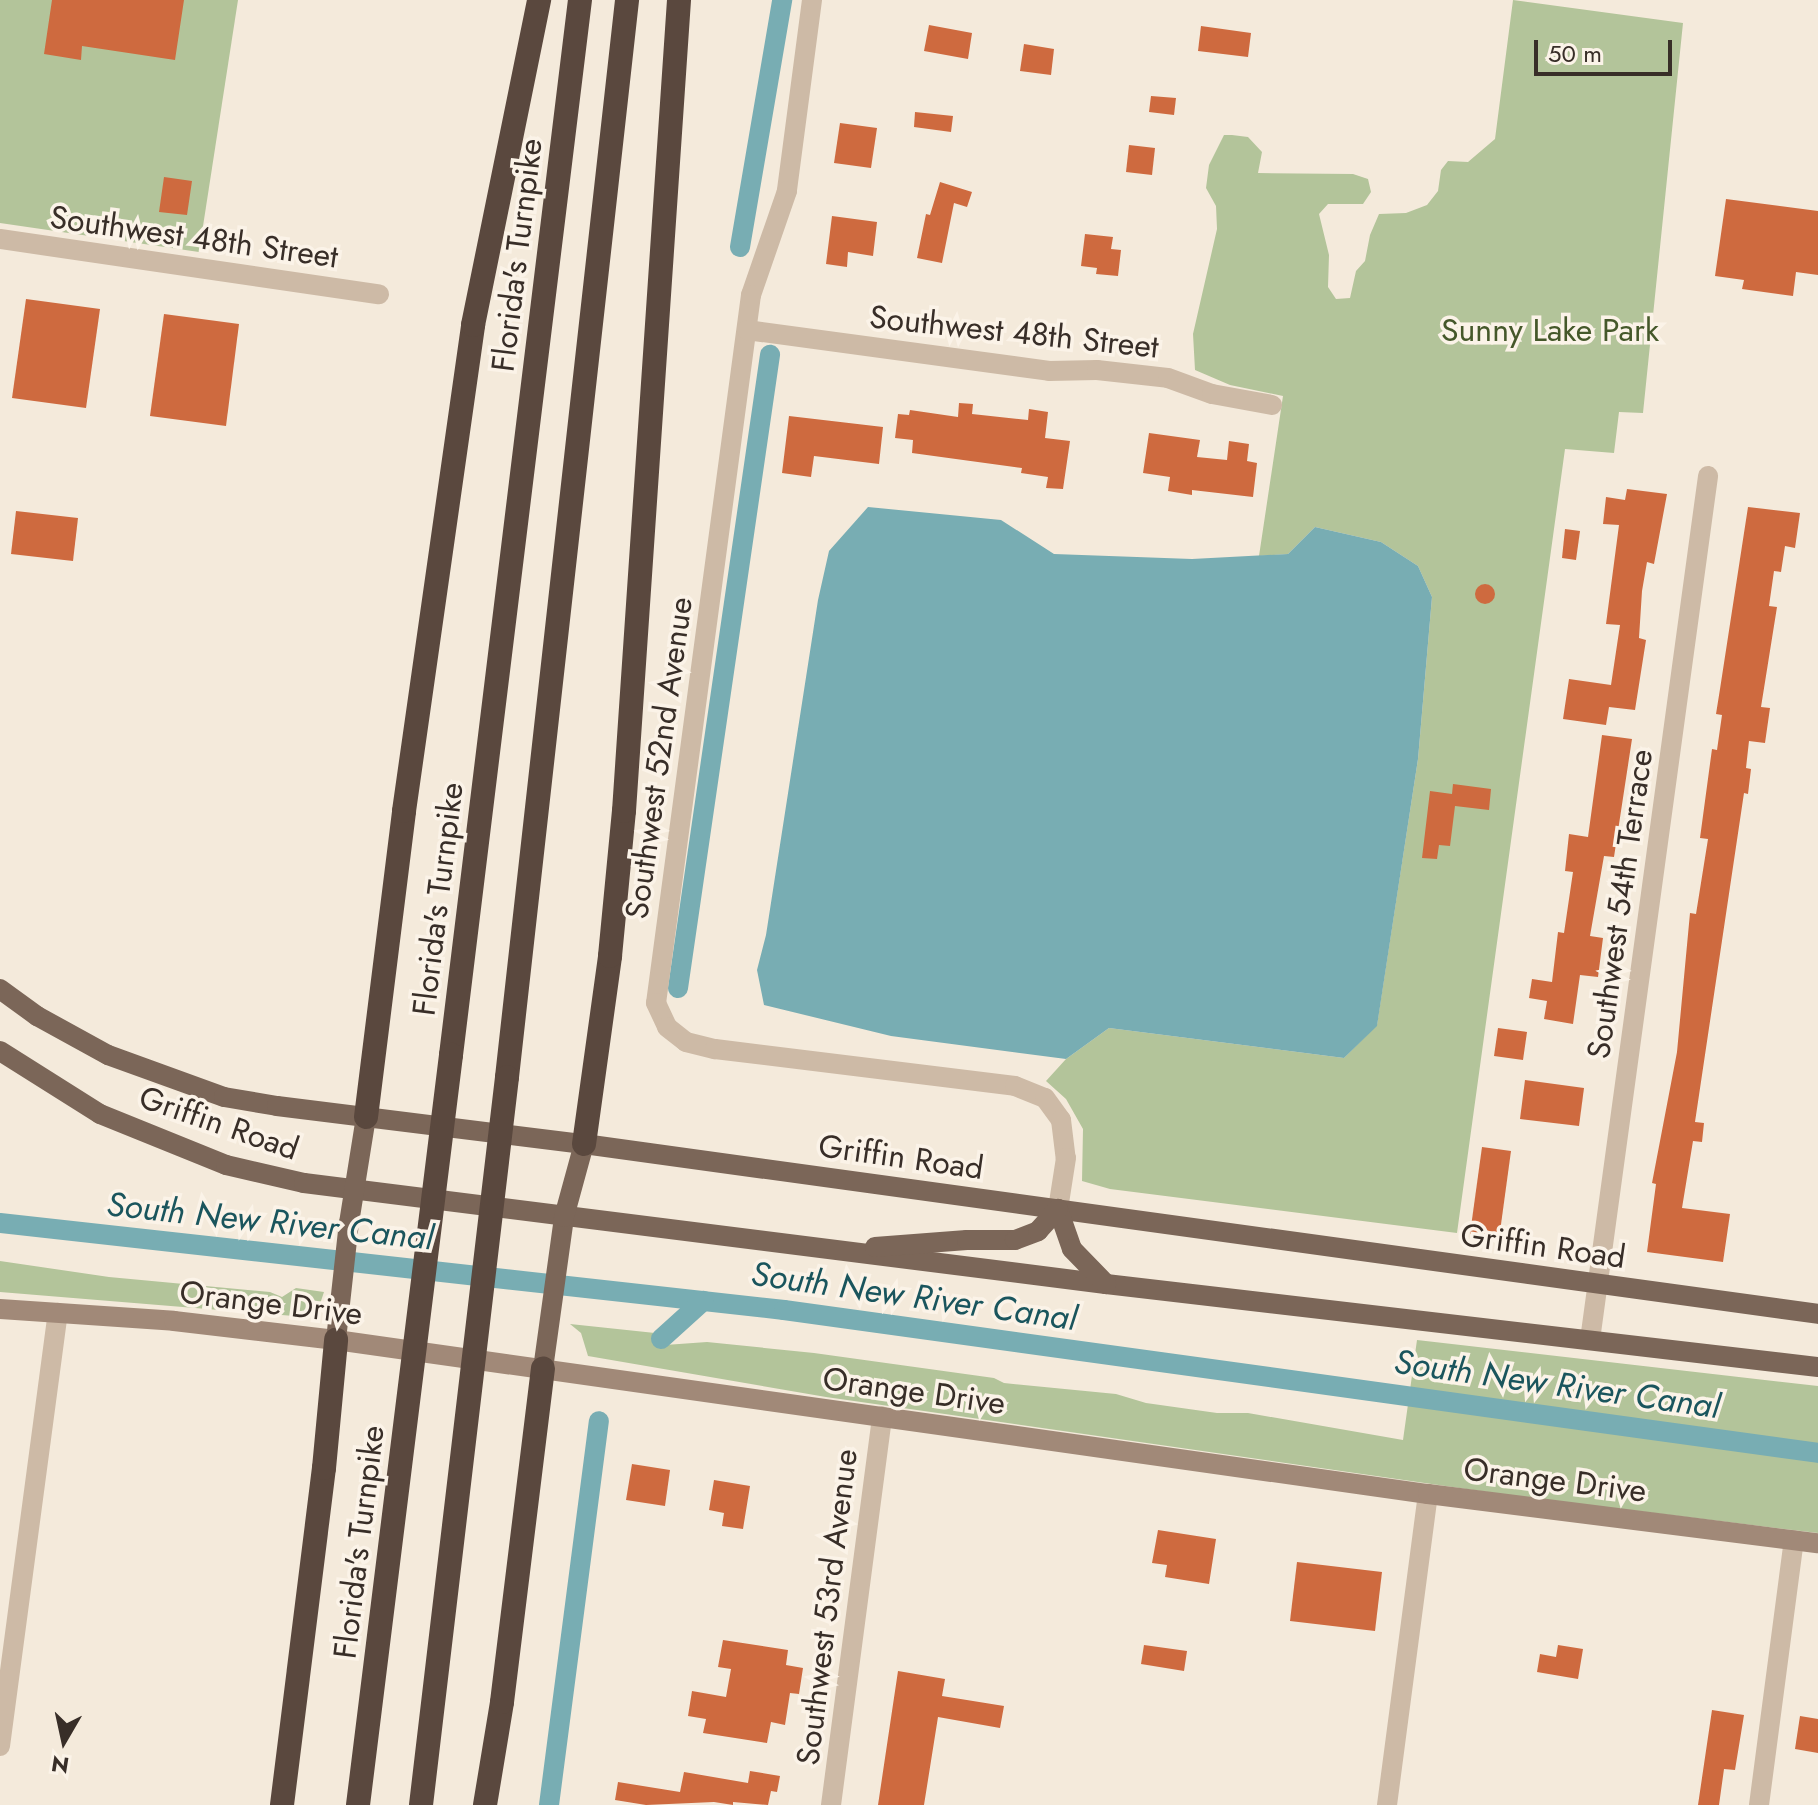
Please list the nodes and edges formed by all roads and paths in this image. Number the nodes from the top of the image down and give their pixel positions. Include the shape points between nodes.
1 (539, 0) edge
2 (580, 0) edge
3 (627, 0) edge
4 (679, 0) edge
5 (812, 0) edge
6 (0, 239) edge
7 (379, 294) dead end
8 (747, 330) junction
9 (1272, 405) dead end
10 (1708, 476) dead end
11 (0, 989) edge
12 (0, 1051) edge
13 (366, 1117) junction
14 (584, 1144) junction
15 (354, 1190) junction
16 (1058, 1209) junction
17 (564, 1217) junction
18 (833, 1251) junction
19 (1106, 1284) junction
20 (1598, 1284) junction
21 (0, 1309) edge
22 (58, 1313) junction
23 (1818, 1314) edge
24 (336, 1340) junction
25 (1590, 1340) junction
26 (1818, 1367) edge
27 (543, 1369) junction
28 (882, 1416) junction
29 (1428, 1494) junction
30 (1794, 1540) junction
31 (1818, 1543) edge
32 (0, 1746) edge
33 (282, 1805) edge
34 (358, 1805) edge
35 (421, 1805) edge
36 (485, 1805) edge
37 (831, 1805) edge
38 (1387, 1805) edge
39 (1759, 1805) edge

1 - 13 highway via 473,325
2 - 34 highway, Florida's Turnpike, bridge
3 - 35 highway, bridge
4 - 14 highway via 623,826
5 - 8 street, Southwest 52nd Avenue via 787,191 751,295
6 - 7 street, Southwest 48th Street
8 - 9 street, Southwest 48th Street via 1049,371 1168,378 1212,394
8 - 16 street, Southwest 52nd Avenue via 656,1003 667,1027 686,1042 1015,1086 1045,1098 1061,1120 1065,1146
10 - 20 street, Southwest 54th Terrace
11 - 13 main road, Griffin Road via 108,1055 168,1079 224,1097
12 - 15 main road, Griffin Road via 100,1114 226,1165
13 - 14 main road, Griffin Road
13 - 15 main road
14 - 16 main road, Griffin Road
14 - 17 main road
15 - 17 main road, Griffin Road
15 - 24 main road
16 - 18 main road via 1038,1231 1015,1240
16 - 19 main road via 1072,1249
16 - 20 main road, Griffin Road
17 - 18 main road, Griffin Road
17 - 27 main road
18 - 19 main road, Griffin Road
19 - 25 main road, Griffin Road
20 - 23 main road, Griffin Road
20 - 25 street, Southwest 54th Terrace
21 - 22 street, Orange Drive
22 - 24 street, Orange Drive
22 - 32 street
24 - 27 street, Orange Drive
24 - 33 highway
25 - 26 main road, Griffin Road
27 - 28 street, Orange Drive
27 - 36 highway
28 - 29 street, Orange Drive
28 - 37 street, Southwest 53rd Avenue
29 - 30 street, Orange Drive
29 - 38 street
30 - 31 street, Orange Drive
30 - 39 street

